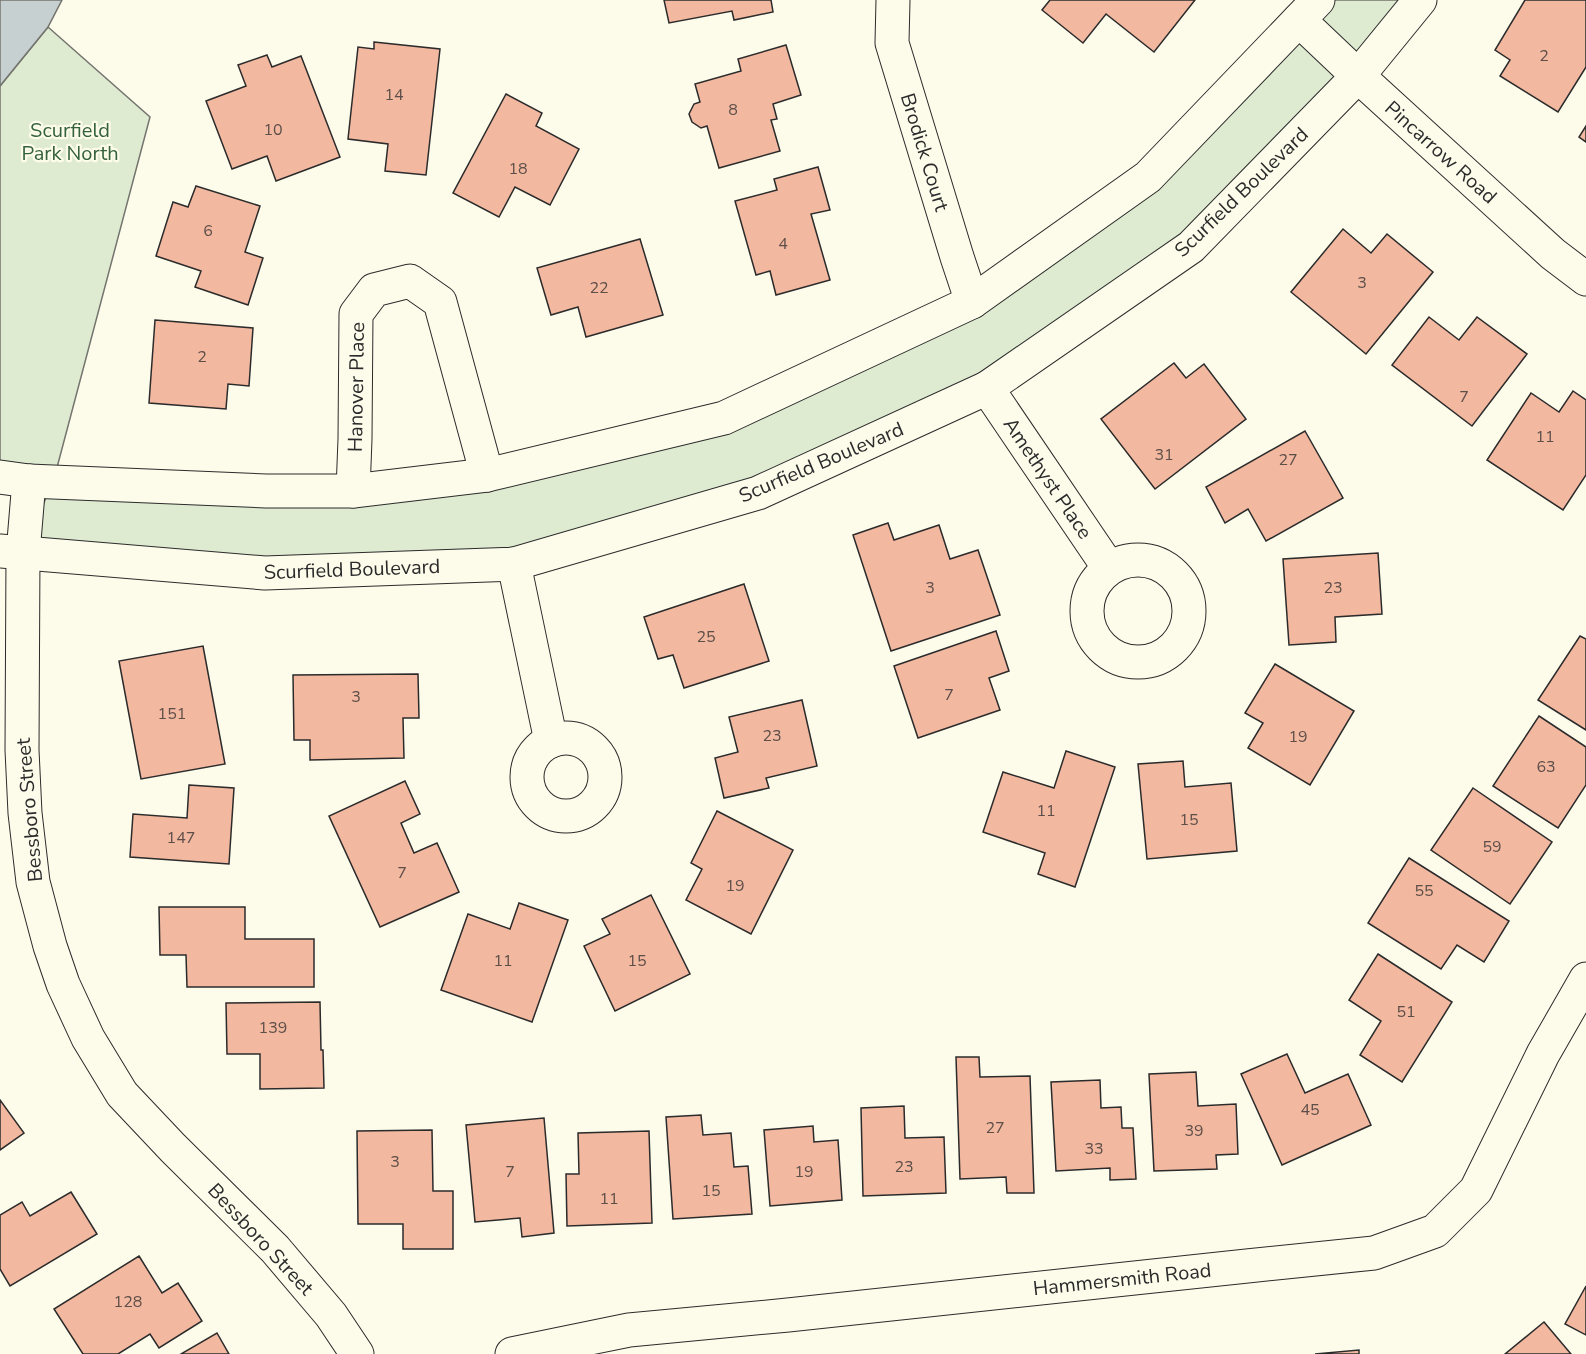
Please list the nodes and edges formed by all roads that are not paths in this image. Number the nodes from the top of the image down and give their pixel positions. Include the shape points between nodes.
1 (893, 0) edge
2 (1420, 0) edge
3 (1309, 10) edge
4 (1358, 76) junction
5 (1586, 279) edge
6 (972, 302) junction
7 (987, 388) junction
8 (487, 475) junction
9 (15, 479) edge
10 (353, 491) junction
11 (12, 552) edge
12 (514, 564) junction
13 (1109, 568) dead end
14 (551, 741) dead end
15 (1586, 979) edge
16 (357, 1354) edge
17 (512, 1354) edge

1 - 6 street, Brodick Court via 892,43
2 - 4 street, Scurfield Boulevard
3 - 4 street, Pincarrow Road
3 - 6 street via 1148,177
4 - 5 street, Pincarrow Road via 1552,254
4 - 7 street, Scurfield Boulevard via 1191,247
6 - 8 street via 724,418
7 - 12 street, Scurfield Boulevard via 758,493
7 - 13 street, Amethyst Place
8 - 10 street
8 - 10 street, Hanover Place via 440,302 410,281 374,290 356,314
9 - 10 street via 266,491
9 - 11 street, Bessboro Street
11 - 12 street, Scurfield Boulevard via 265,573
11 - 16 street, Bessboro Street via 25,813 33,882 63,984 88,1038 122,1094 275,1249 331,1315
12 - 14 street
15 - 17 street, Hammersmith Road via 1543,1054 1476,1190 1435,1231 1374,1253 629,1330

